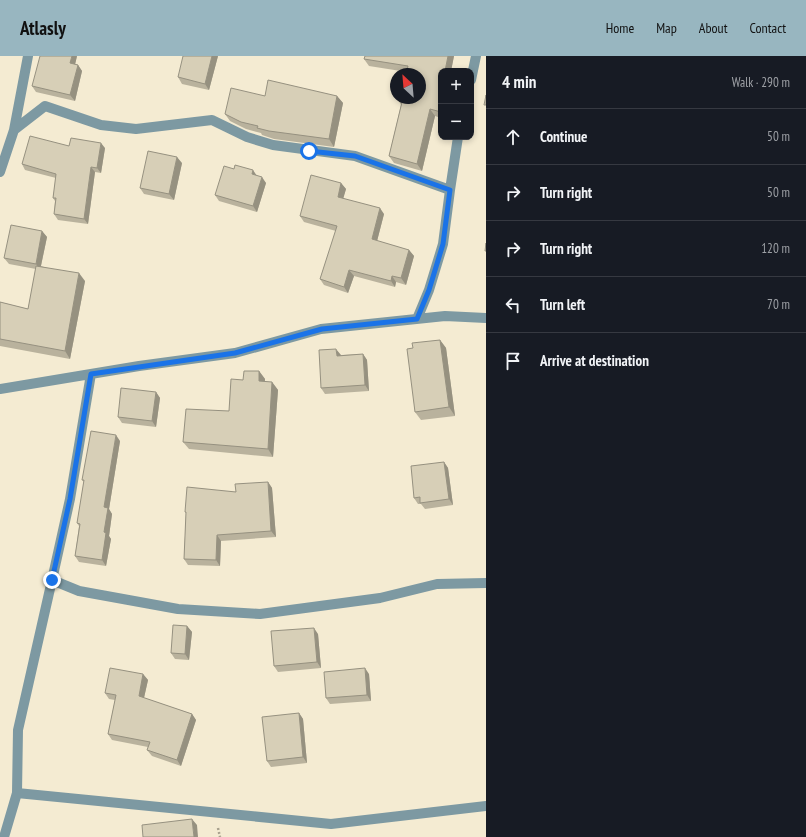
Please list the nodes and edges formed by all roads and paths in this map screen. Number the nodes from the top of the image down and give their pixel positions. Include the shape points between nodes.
1 (28, 56) edge
2 (476, 56) edge
3 (474, 68) edge
4 (14, 130) junction
5 (458, 140) edge
6 (0, 172) edge
7 (450, 190) junction
8 (486, 318) edge
9 (417, 319) junction
10 (91, 374) junction
11 (0, 389) edge
12 (52, 580) junction
13 (486, 583) edge
14 (17, 793) junction
15 (486, 806) edge
16 (4, 837) edge

1 - 4 street
2 - 3 street
4 - 6 street
4 - 7 street via 45,106 101,125 136,129 212,120 248,137 273,145 355,156
5 - 7 street
7 - 9 street via 443,244
8 - 9 street via 445,316
9 - 10 street via 322,329 235,353
10 - 11 street
10 - 12 street via 70,499
12 - 13 street via 79,591 178,609 260,614 380,598 437,584
12 - 14 street via 18,730
14 - 15 street via 330,824
14 - 16 street

